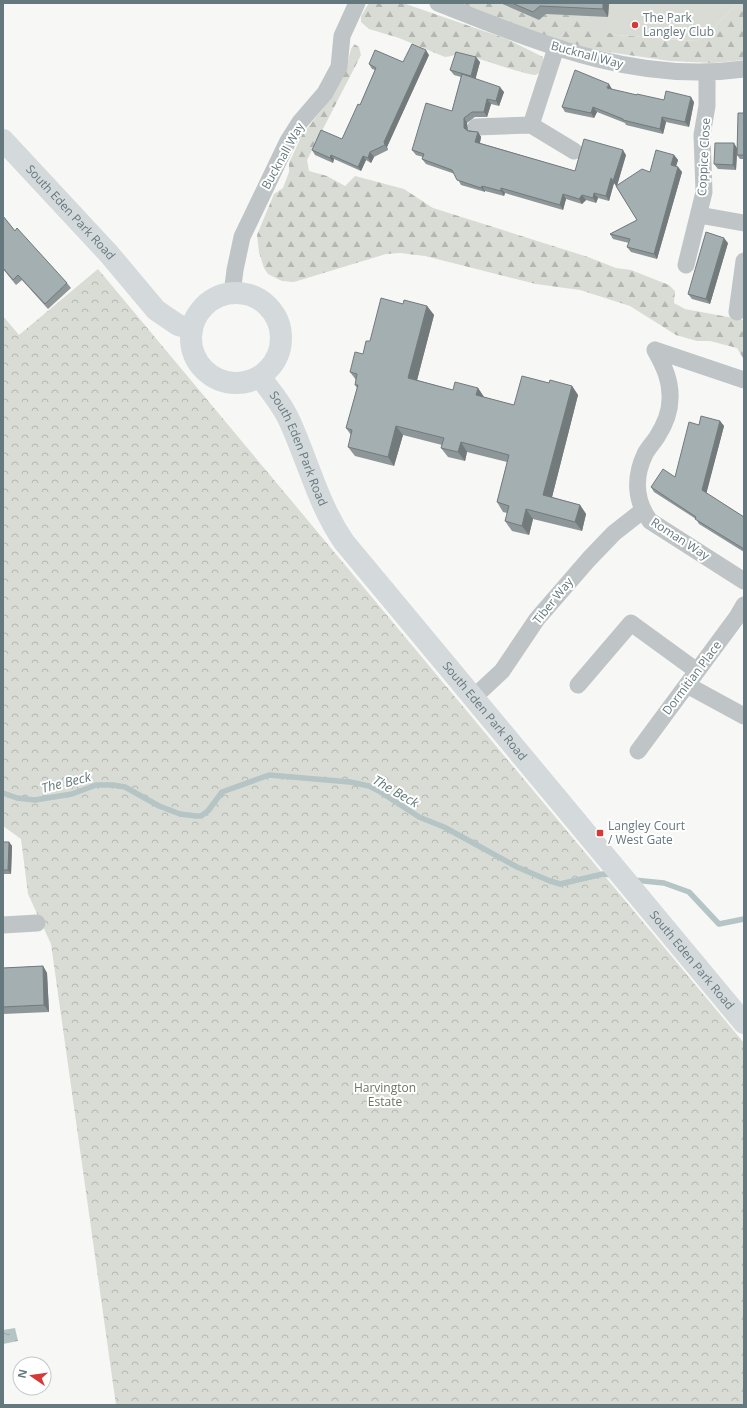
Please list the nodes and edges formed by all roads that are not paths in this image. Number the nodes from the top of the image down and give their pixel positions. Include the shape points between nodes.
1 (357, 3) edge
2 (438, 3) edge
3 (556, 48) junction
4 (744, 68) edge
5 (707, 72) junction
6 (531, 125) junction
7 (476, 127) dead end
8 (3, 140) edge
9 (574, 151) dead end
10 (699, 215) junction
11 (744, 223) edge
12 (744, 261) edge
13 (686, 265) dead end
14 (232, 294) junction
15 (737, 312) dead end
16 (192, 329) junction
17 (260, 377) junction
18 (744, 380) edge
19 (642, 511) junction
20 (744, 581) edge
21 (744, 605) edge
22 (697, 671) junction
23 (687, 684) junction
24 (578, 685) dead end
25 (473, 698) junction
26 (744, 716) edge
27 (638, 751) dead end
28 (37, 923) dead end
29 (3, 925) edge
30 (744, 1023) edge

1 - 14 street, Bucknall Way via 342,36 339,67 324,93 288,141 242,237
2 - 3 street, Bucknall Way
3 - 5 street, Bucknall Way via 618,64
3 - 6 street
4 - 5 street, Bucknall Way
5 - 10 street, Coppice Close via 707,106 702,135 704,192
6 - 7 street
6 - 9 street
8 - 16 main road, South Eden Park Road via 109,254 156,310 178,325
10 - 11 street
10 - 13 street, Coppice Close
12 - 15 street
14 - 16 main road via 210,301 196,316
14 - 17 main road via 257,299 270,309 278,321 280,345 276,357
16 - 17 main road via 191,344 194,356 200,367 210,375 236,383
17 - 25 main road, South Eden Park Road via 290,422 314,488 332,525
18 - 19 street, Roman Way via 656,350 669,382 670,400 666,419 645,453 638,470 639,501
19 - 20 street, Roman Way via 650,521
19 - 25 street, Tiber Way via 614,533 589,559 537,619 502,671
21 - 22 street, Dormitian Place
22 - 23 street, Dormitian Place
22 - 24 street via 631,622
23 - 26 street
23 - 27 street, Dormitian Place
25 - 30 main road, South Eden Park Road
28 - 29 street

